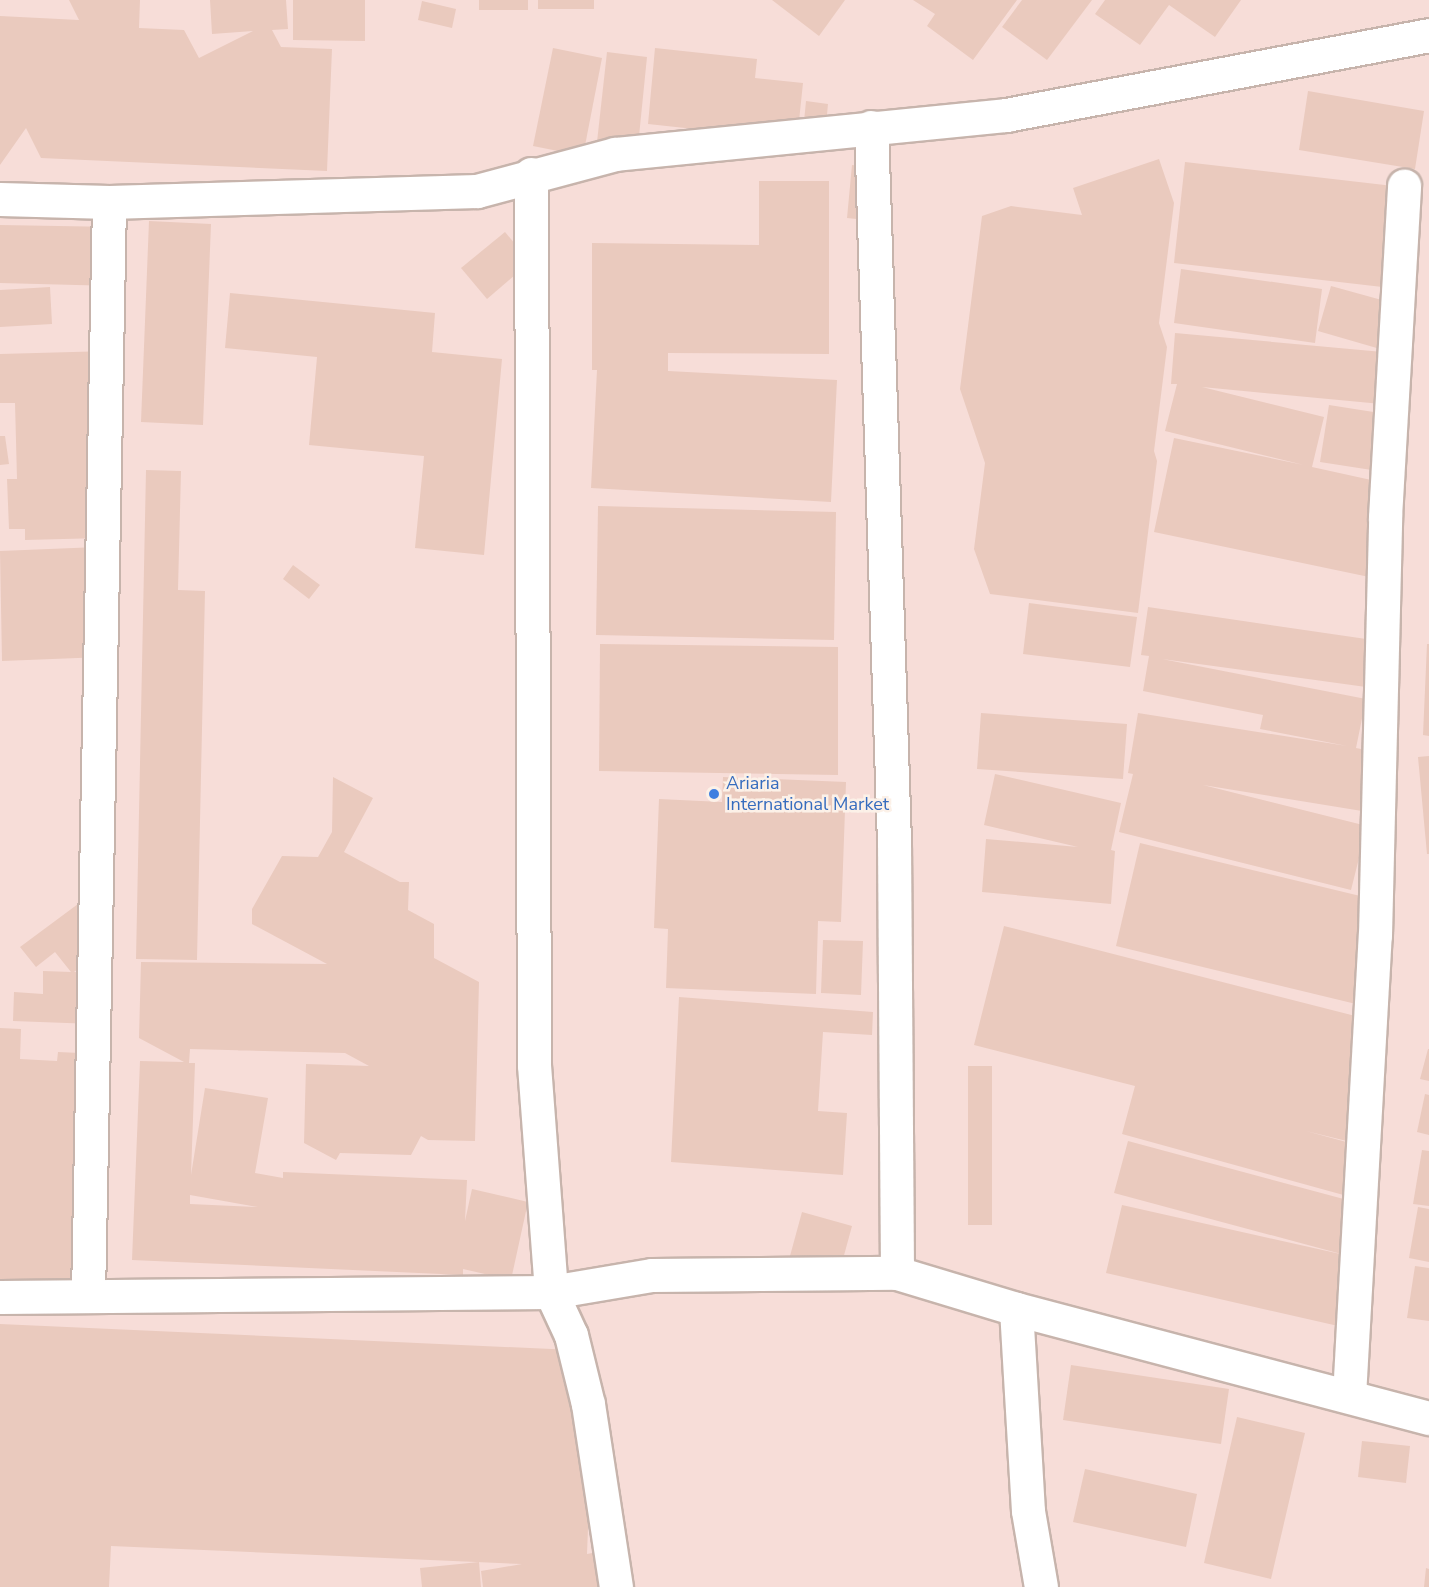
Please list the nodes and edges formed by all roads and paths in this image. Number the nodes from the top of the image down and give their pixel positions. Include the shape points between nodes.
1 (1429, 35) edge
2 (871, 127) junction
3 (531, 174) junction
4 (1404, 186) dead end
5 (0, 199) edge
6 (109, 202) junction
7 (897, 1273) junction
8 (551, 1292) junction
9 (88, 1296) junction
10 (0, 1297) edge
11 (1016, 1309) junction
12 (1349, 1396) junction
13 (1429, 1418) edge
14 (616, 1587) edge
15 (1041, 1587) edge

1 - 2 street via 1006,115
2 - 3 street via 615,154
2 - 7 street via 894,842
3 - 6 street via 477,191
3 - 8 street via 534,1065
4 - 12 street via 1385,517 1375,935
5 - 6 street
6 - 9 street
7 - 8 street via 652,1275
7 - 11 street
8 - 9 street
8 - 14 street via 571,1335 588,1404
9 - 10 street
11 - 12 street
11 - 15 street via 1028,1511
12 - 13 street

